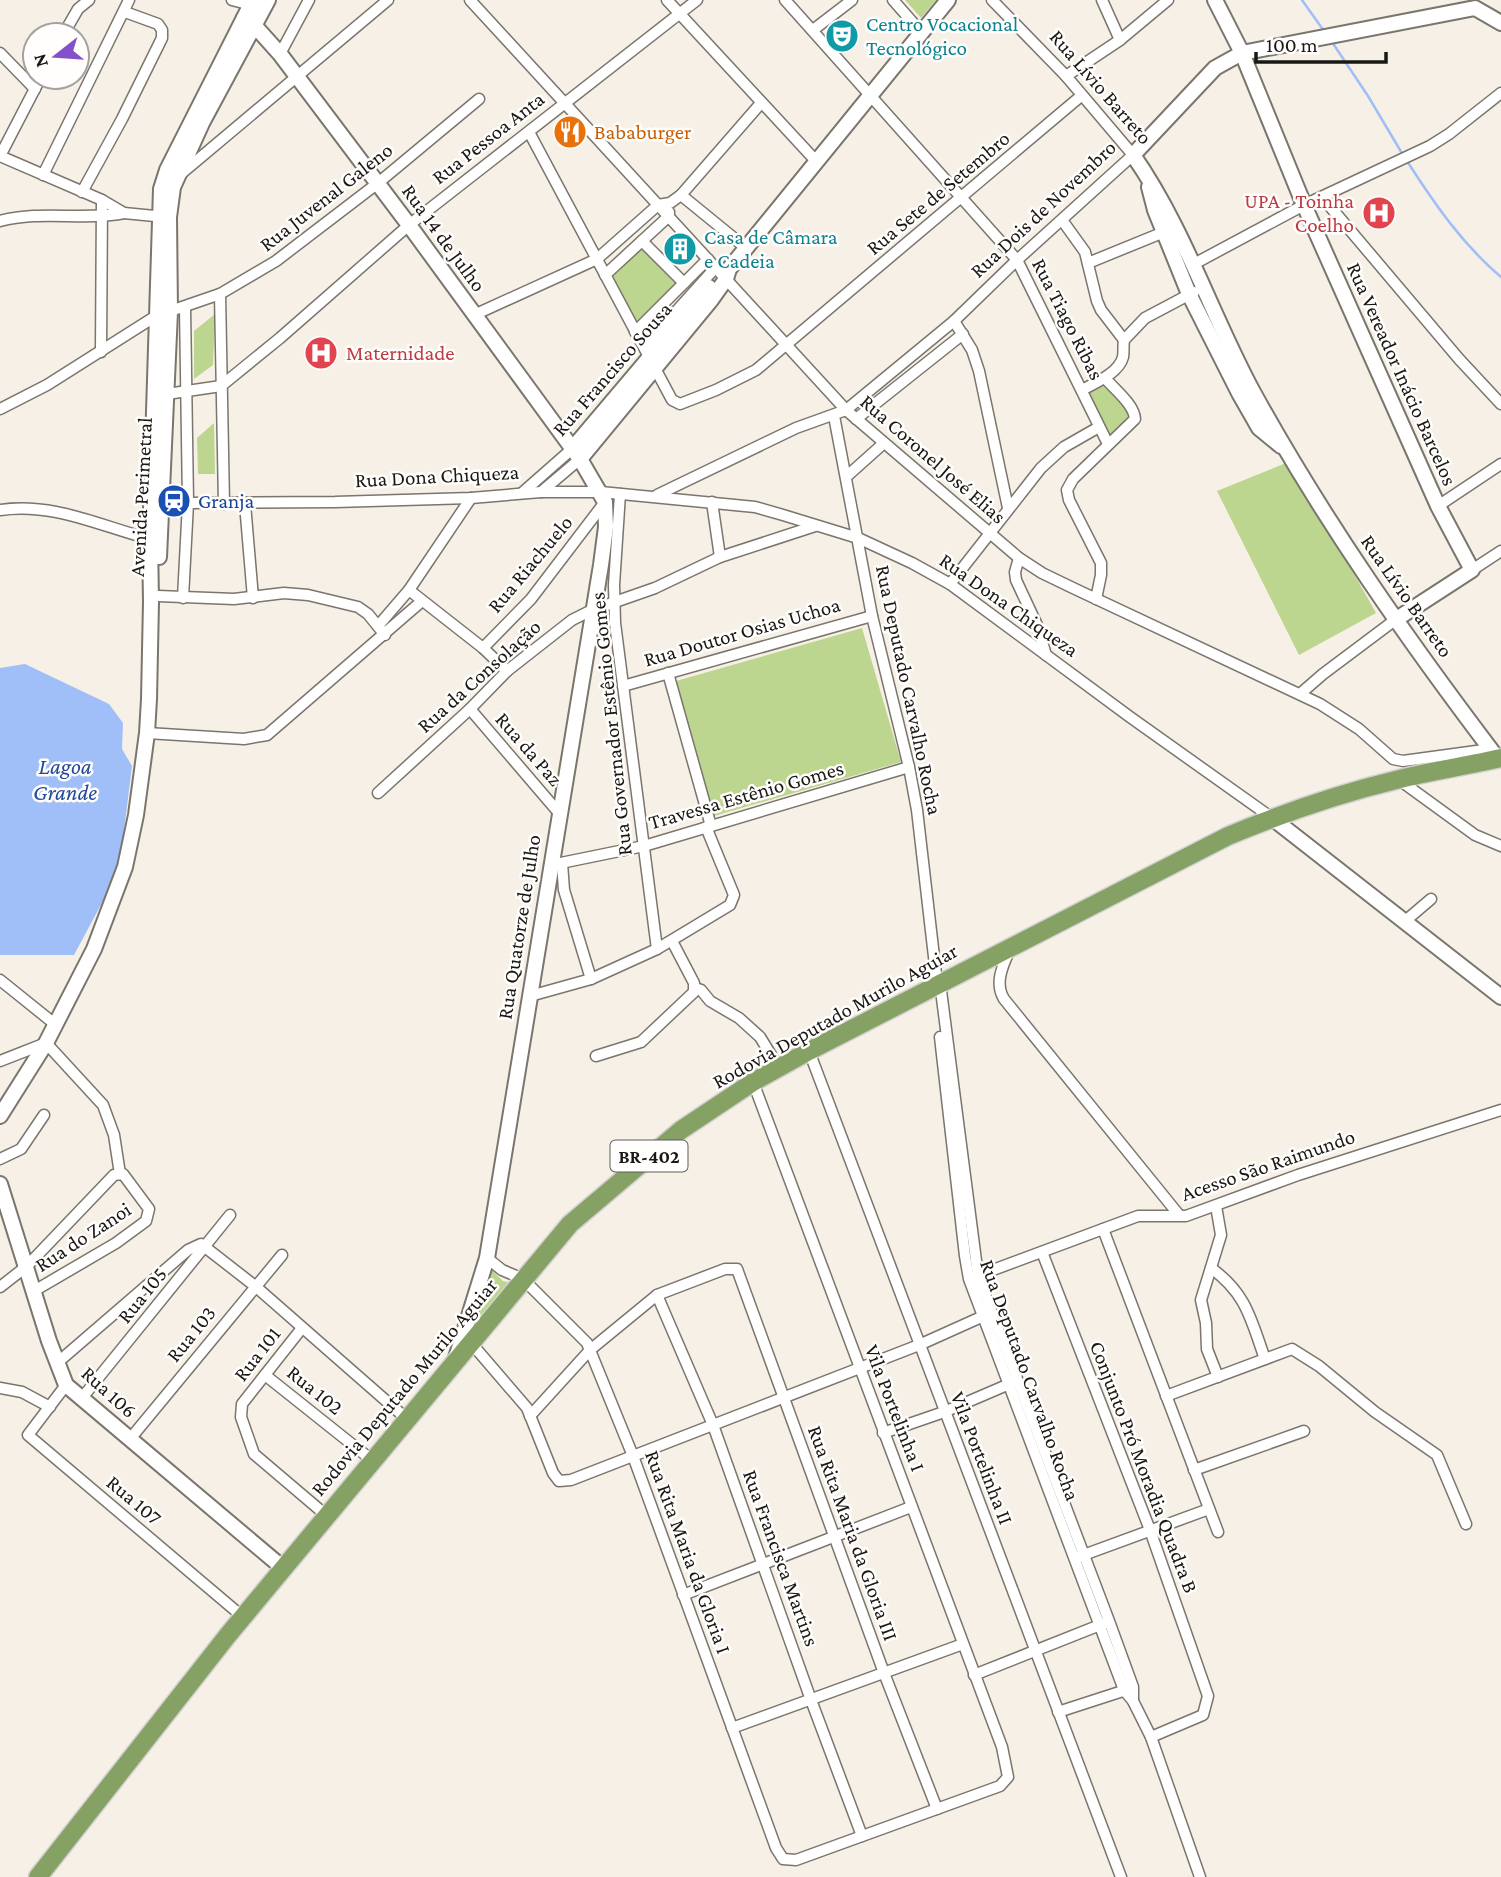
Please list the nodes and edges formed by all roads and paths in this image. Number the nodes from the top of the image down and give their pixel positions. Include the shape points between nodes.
1 (89, 0) edge
2 (130, 0) edge
3 (232, 0) edge
4 (309, 0) edge
5 (388, 0) edge
6 (470, 0) edge
7 (667, 0) edge
8 (697, 0) edge
9 (785, 0) edge
10 (852, 0) edge
11 (893, 0) edge
12 (948, 0) edge
13 (992, 0) edge
14 (1102, 0) edge
15 (1168, 0) edge
16 (1215, 0) edge
17 (258, 4) edge
18 (1473, 4) edge
19 (125, 12) junction
20 (680, 15) junction
21 (71, 21) edge
22 (249, 22) junction
23 (1501, 23) edge
24 (813, 30) junction
25 (922, 33) junction
26 (1120, 40) junction
27 (0, 53) edge
28 (280, 54) junction
29 (1242, 54) junction
30 (21, 75) edge
31 (1066, 76) junction
32 (297, 78) junction
33 (34, 91) edge
34 (1501, 93) edge
35 (871, 95) junction
36 (1082, 96) junction
37 (479, 99) dead end
38 (565, 103) junction
39 (761, 103) junction
40 (529, 132) junction
41 (1133, 155) junction
42 (0, 156) edge
43 (816, 161) junction
44 (43, 175) junction
45 (177, 177) junction
46 (378, 183) junction
47 (82, 192) junction
48 (681, 195) junction
49 (1322, 197) junction
50 (963, 198) junction
51 (102, 200) junction
52 (670, 203) junction
53 (658, 205) junction
54 (1304, 205) junction
55 (124, 213) junction
56 (668, 216) junction
57 (164, 217) junction
58 (101, 218) junction
59 (1062, 220) junction
60 (0, 221) edge
61 (409, 225) junction
62 (1170, 230) junction
63 (642, 241) junction
64 (746, 248) junction
65 (597, 259) junction
66 (1017, 260) junction
67 (1088, 263) junction
68 (1192, 265) junction
69 (720, 269) junction
70 (606, 275) junction
71 (684, 283) junction
72 (1196, 291) junction
73 (220, 294) junction
74 (185, 307) junction
75 (163, 314) junction
76 (474, 315) junction
77 (954, 321) junction
78 (635, 332) junction
79 (963, 334) junction
80 (1124, 340) junction
81 (786, 346) junction
82 (101, 352) junction
83 (650, 357) junction
84 (1105, 378) junction
85 (221, 386) junction
86 (1082, 390) junction
87 (187, 391) junction
88 (167, 394) junction
89 (1501, 404) edge
90 (0, 409) edge
91 (846, 410) junction
92 (834, 416) junction
93 (856, 419) junction
94 (1098, 427) junction
95 (884, 443) junction
96 (1108, 444) junction
97 (576, 454) junction
98 (1501, 464) edge
99 (846, 477) junction
100 (541, 492) junction
101 (522, 493) junction
102 (620, 494) junction
103 (655, 496) junction
104 (603, 497) junction
105 (471, 498) junction
106 (156, 500) junction
107 (712, 502) junction
108 (188, 503) junction
109 (224, 504) junction
110 (245, 504) junction
111 (1438, 506) junction
112 (1008, 508) junction
113 (0, 510) edge
114 (815, 526) junction
115 (990, 533) junction
116 (858, 538) junction
117 (150, 539) junction
118 (1501, 551) edge
119 (720, 557) junction
120 (1019, 558) junction
121 (1472, 570) junction
122 (950, 584) junction
123 (409, 590) junction
124 (183, 598) junction
125 (253, 598) junction
126 (155, 599) junction
127 (1096, 599) junction
128 (422, 601) junction
129 (614, 602) junction
130 (592, 610) junction
131 (872, 615) junction
132 (1395, 620) junction
133 (382, 630) junction
134 (484, 648) junction
135 (1046, 655) junction
136 (507, 671) junction
137 (668, 673) junction
138 (623, 686) junction
139 (1300, 694) junction
140 (470, 709) junction
141 (147, 733) junction
142 (1498, 757) edge
143 (909, 767) junction
144 (1398, 779) junction
145 (378, 793) dead end
146 (559, 813) junction
147 (1272, 818) junction
148 (708, 827) junction
149 (644, 846) junction
150 (1501, 846) edge
151 (556, 864) junction
152 (1431, 898) dead end
153 (1404, 922) junction
154 (672, 941) junction
155 (1010, 947) junction
156 (657, 949) junction
157 (591, 979) junction
158 (0, 980) edge
159 (936, 981) junction
160 (695, 988) junction
161 (530, 996) junction
162 (1501, 997) edge
163 (57, 1024) junction
164 (46, 1044) junction
165 (810, 1051) junction
166 (596, 1056) dead end
167 (1, 1057) edge
168 (779, 1068) junction
169 (753, 1082) junction
170 (1501, 1110) edge
171 (1, 1111) edge
172 (44, 1115) dead end
173 (0, 1159) edge
174 (117, 1175) junction
175 (0, 1184) edge
176 (1216, 1206) junction
177 (230, 1215) dead end
178 (1179, 1216) junction
179 (6, 1219) edge
180 (1103, 1229) junction
181 (204, 1245) junction
182 (1042, 1252) junction
183 (282, 1255) dead end
184 (487, 1258) junction
185 (27, 1266) junction
186 (1211, 1268) junction
187 (974, 1277) junction
188 (523, 1279) junction
189 (255, 1286) junction
190 (0, 1287) edge
191 (34, 1291) junction
192 (657, 1295) junction
193 (988, 1315) junction
194 (302, 1328) junction
195 (472, 1344) junction
196 (919, 1345) junction
197 (590, 1350) junction
198 (1265, 1359) junction
199 (57, 1363) junction
200 (454, 1366) junction
201 (859, 1368) junction
202 (265, 1375) junction
203 (1218, 1377) junction
204 (1014, 1382) junction
205 (66, 1385) junction
206 (0, 1388) edge
207 (1166, 1396) junction
208 (82, 1398) junction
209 (783, 1398) junction
210 (50, 1407) junction
211 (944, 1412) junction
212 (530, 1416) junction
213 (408, 1420) junction
214 (713, 1425) junction
215 (1304, 1431) dead end
216 (883, 1433) junction
217 (130, 1439) junction
218 (633, 1456) junction
219 (373, 1461) junction
220 (1194, 1470) junction
221 (911, 1507) junction
222 (1209, 1509) junction
223 (327, 1516) junction
224 (1466, 1524) dead end
225 (1150, 1530) junction
226 (1218, 1532) dead end
227 (834, 1537) junction
228 (1079, 1556) junction
229 (763, 1564) junction
230 (283, 1568) junction
231 (683, 1595) junction
232 (243, 1617) junction
233 (1105, 1623) junction
234 (963, 1644) junction
235 (1035, 1652) junction
236 (884, 1673) junction
237 (974, 1675) junction
238 (1128, 1689) junction
239 (811, 1700) junction
240 (1059, 1712) junction
241 (732, 1728) junction
242 (1151, 1737) junction
243 (937, 1809) junction
244 (862, 1836) junction
245 (38, 1877) edge
246 (1121, 1877) edge
247 (1200, 1877) edge

1 - 21 street
2 - 19 street
3 - 17 street
4 - 28 street
5 - 32 street
6 - 38 street, Rua Coronel José Elias
7 - 20 street
8 - 20 street, Rua Pessoa Anta
9 - 24 street, Rua Tiago Ribas
10 - 24 street
11 - 25 street
12 - 25 street, Rua Francisco Sousa
13 - 31 street, Rua Lívio Barreto
14 - 26 street
15 - 26 street
16 - 29 street, Rua Vereador Inácio Barcelos
17 - 22 street, Avenida Perimetral
18 - 23 street
18 - 29 street, Rua Dois de Novembro
19 - 44 street
19 - 47 street via 158,24 162,38
20 - 38 street, Rua Pessoa Anta
20 - 39 street
22 - 28 street, Rua 14 de Julho
22 - 45 street, Avenida Perimetral
22 - 57 street, Avenida Perimetral via 167,170 161,189
24 - 35 street, Rua Tiago Ribas
25 - 35 street, Rua Francisco Sousa
26 - 31 street
27 - 30 street
28 - 32 street, Rua 14 de Julho
29 - 41 street, Rua Dois de Novembro via 1216,68
29 - 54 street, Rua Vereador Inácio Barcelos
31 - 36 street, Rua Lívio Barreto
32 - 45 street
32 - 46 street, Rua 14 de Julho
33 - 42 street
34 - 49 street via 1430,146
35 - 43 street, Rua Francisco Sousa
35 - 50 street, Rua Tiago Ribas
36 - 41 street, Rua Lívio Barreto
36 - 50 street, Rua Sete de Setembro
37 - 46 street, Rua Juvenal Galeno
38 - 40 street, Rua Pessoa Anta
38 - 53 street, Rua Coronel José Elias
39 - 43 street
39 - 48 street
40 - 61 street, Rua Pessoa Anta
40 - 65 street
41 - 59 street, Rua Dois de Novembro
41 - 62 street, Rua Lívio Barreto via 1158,192
42 - 44 street
43 - 64 street, Rua Francisco Sousa
44 - 47 street
45 - 57 street, Avenida Perimetral
46 - 61 street, Rua 14 de Julho
46 - 73 street, Rua Juvenal Galeno via 276,261
47 - 51 street
48 - 52 street
48 - 64 street
49 - 54 street
49 - 89 street
50 - 66 street, Rua Tiago Ribas
50 - 81 street, Rua Sete de Setembro
51 - 55 street
51 - 58 street
52 - 53 street
52 - 56 street
53 - 56 street, Rua Coronel José Elias
53 - 65 street
54 - 68 street
54 - 111 street, Rua Vereador Inácio Barcelos
55 - 57 street
55 - 58 street
56 - 63 street
56 - 69 street, Rua Coronel José Elias
57 - 75 street, Avenida Perimetral
58 - 60 street via 40,216
58 - 82 street
59 - 66 street, Rua Dois de Novembro
59 - 67 street
61 - 76 street, Rua 14 de Julho
61 - 85 street, Rua Pessoa Anta
62 - 67 street
62 - 68 street, Rua Lívio Barreto
62 - 72 street, Rua Lívio Barreto
63 - 70 street
63 - 71 street
64 - 69 street, Rua Francisco Sousa
65 - 70 street
65 - 76 street
66 - 77 street, Rua Dois de Novembro
66 - 86 street, Rua Tiago Ribas
67 - 80 street via 1097,301
68 - 72 street, Rua Lívio Barreto
69 - 71 street
69 - 81 street, Rua Coronel José Elias
69 - 83 street, Rua Francisco Sousa
69 - 83 street, Rua Francisco Sousa via 708,296
70 - 78 street
71 - 78 street
72 - 80 street via 1145,318
72 - 132 street, Rua Lívio Barreto via 1285,449
73 - 74 street, Rua Juvenal Galeno
73 - 85 street
74 - 75 street, Rua Juvenal Galeno
74 - 87 street
75 - 82 street, Rua Juvenal Galeno
75 - 88 street, Avenida Perimetral
75 - 106 street, Avenida Perimetral
76 - 97 street, Rua 14 de Julho
77 - 79 street
77 - 91 street, Rua Dois de Novembro
78 - 83 street
79 - 93 street
79 - 112 street via 979,372
80 - 84 street via 1122,359
81 - 83 street, Rua Sete de Setembro via 746,377 680,404 672,400
81 - 91 street, Rua Coronel José Elias
82 - 90 street, Rua Juvenal Galeno
83 - 97 street, Rua Francisco Sousa
84 - 86 street
84 - 96 street via 1135,416
85 - 87 street
85 - 109 street
86 - 94 street, Rua Tiago Ribas
87 - 88 street
87 - 108 street
88 - 106 street, Avenida Perimetral
91 - 92 street, Rua Dois de Novembro
91 - 93 street, Rua Coronel José Elias
92 - 99 street, Rua Deputado Carvalho Rocha
92 - 103 street, Rua Dois de Novembro via 796,428
93 - 95 street, Rua Coronel José Elias
94 - 96 street, Rua Tiago Ribas
94 - 112 street via 1052,457
95 - 99 street
95 - 115 street, Rua Coronel José Elias
96 - 127 street via 1067,490 1101,563
97 - 100 street, Rua Francisco Sousa
97 - 101 street, Rua Francisco Sousa
97 - 104 street, Rua 14 de Julho
98 - 111 street
99 - 116 street, Rua Deputado Carvalho Rocha
100 - 101 street, Rua Dona Chiqueza
100 - 104 street, Rua Dona Chiqueza
101 - 105 street, Rua Dona Chiqueza
102 - 103 street, Rua Dona Chiqueza
102 - 104 street, Rua Dona Chiqueza
102 - 129 street, Rua Governador Estênio Gomes
103 - 107 street, Rua Dona Chiqueza
104 - 130 street, Rua Quatorze de Julho via 606,527
104 - 134 street, Rua Riachuelo via 531,599
105 - 110 street, Rua Dona Chiqueza
105 - 123 street
106 - 117 street, Avenida Perimetral
106 - 126 street, Avenida Perimetral
107 - 114 street, Rua Dona Chiqueza via 755,507
107 - 119 street
108 - 109 street, Rua Dona Chiqueza
108 - 124 street
109 - 110 street, Rua Dona Chiqueza
110 - 125 street
111 - 121 street, Rua Vereador Inácio Barcelos
112 - 115 street
113 - 117 street via 55,510
114 - 116 street, Rua Dona Chiqueza
114 - 119 street, Rua da Consolação
115 - 120 street, Rua Coronel José Elias
115 - 122 street
116 - 122 street, Rua Dona Chiqueza
116 - 131 street, Rua Deputado Carvalho Rocha
117 - 126 street, Avenida Perimetral
118 - 121 street
119 - 129 street, Rua da Consolação
120 - 127 street, Rua Coronel José Elias
120 - 135 street via 1016,580
121 - 132 street
122 - 135 street, Rua Dona Chiqueza
123 - 128 street
123 - 133 street
124 - 125 street
124 - 126 street
125 - 133 street via 308,595 358,607
126 - 141 street
127 - 139 street, Rua Coronel José Elias
128 - 133 street
128 - 134 street
129 - 130 street, Rua da Consolação
129 - 138 street, Rua Governador Estênio Gomes
130 - 136 street, Rua da Consolação via 572,620
130 - 146 street, Rua Quatorze de Julho
131 - 137 street, Rua Doutor Osias Uchoa
131 - 143 street, Rua Deputado Carvalho Rocha
132 - 139 street
132 - 142 street, Rua Lívio Barreto
133 - 141 street via 267,735 244,739
134 - 136 street
135 - 147 street, Rua Dona Chiqueza
136 - 140 street, Rua da Consolação
137 - 138 street, Rua Doutor Osias Uchoa
137 - 148 street
138 - 149 street, Rua Governador Estênio Gomes
139 - 142 street, Rua Coronel José Elias via 1359,729 1398,761
140 - 145 street, Rua da Consolação
140 - 146 street, Rua da Paz
141 - 163 street via 125,867 94,949
142 - 144 highway, Rodovia Deputado Murilo Aguiar / BR-402
143 - 148 street, Travessa Estênio Gomes
143 - 159 street, Rua Deputado Carvalho Rocha
144 - 147 highway, Rodovia Deputado Murilo Aguiar / BR-402
144 - 150 street via 1475,835
146 - 151 street, Rua Quatorze de Julho
147 - 153 street, Rua Dona Chiqueza
147 - 155 highway, Rodovia Deputado Murilo Aguiar / BR-402
148 - 149 street, Travessa Estênio Gomes
148 - 154 street via 734,899
149 - 151 street, Travessa Estênio Gomes
149 - 156 street, Rua Governador Estênio Gomes
151 - 157 street
151 - 161 street, Rua Quatorze de Julho
152 - 153 street
153 - 162 street, Rua Dona Chiqueza
154 - 156 street
154 - 160 street
155 - 159 highway, Rodovia Deputado Murilo Aguiar / BR-402
155 - 178 street via 999,980 1003,999
156 - 157 street
157 - 161 street
158 - 163 street
159 - 165 highway, Rodovia Deputado Murilo Aguiar / BR-402
159 - 187 street, Rua Deputado Carvalho Rocha
160 - 166 street via 641,1042
160 - 168 street via 760,1037
161 - 184 street, Rua Quatorze de Julho
163 - 164 street
164 - 167 street
164 - 171 street
164 - 174 street via 103,1105 114,1135
165 - 168 highway, Rodovia Deputado Murilo Aguiar / BR-402
165 - 196 street, Vila Portelinha II
168 - 169 highway, Rodovia Deputado Murilo Aguiar / BR-402
169 - 188 highway, Rodovia Deputado Murilo Aguiar / BR-402 via 681,1130 621,1179 570,1224
169 - 201 street, Vila Portelinha I
170 - 176 street, Acesso São Raimundo
172 - 173 street via 21,1149
174 - 185 street
174 - 191 street, Rua do Zanoi via 125,1176 136,1189 149,1213 146,1221
175 - 179 street, Rua 106
176 - 178 street, Acesso São Raimundo
176 - 186 street via 1221,1235
177 - 181 street, Rua 105
178 - 180 street, Acesso São Raimundo via 1138,1216
179 - 185 street, Rua 106
180 - 182 street, Acesso São Raimundo
180 - 207 street
181 - 189 street
181 - 199 street via 187,1250
181 - 208 street, Rua 105
182 - 187 street, Acesso São Raimundo
182 - 225 street, Conjunto Pró Moradia Quadra B
183 - 189 street, Rua 103
184 - 188 street, Rua Rita Maria da Gloria I
184 - 200 street, Rua Quatorze de Julho
185 - 190 street
185 - 191 street, Rua 106
186 - 198 street via 1245,1302
186 - 203 street via 1201,1300 1207,1349
187 - 193 street, Rua Deputado Carvalho Rocha
188 - 195 highway, Rodovia Deputado Murilo Aguiar / BR-402
188 - 197 street, Rua Rita Maria da Gloria I
189 - 194 street
189 - 217 street, Rua 103
191 - 199 street, Rua 106
192 - 197 street
192 - 209 street, Rua Rita Maria da Gloria III via 725,1269 737,1269
192 - 214 street, Rua Francisca Martins
193 - 196 street
193 - 204 street, Rua Deputado Carvalho Rocha
194 - 202 street, Rua 101
194 - 213 street
195 - 200 highway, Rodovia Deputado Murilo Aguiar / BR-402
195 - 212 street
196 - 201 street
196 - 211 street, Vila Portelinha II
197 - 212 street
197 - 218 street, Rua Rita Maria da Gloria I
198 - 203 street
198 - 224 street via 1292,1349 1437,1455
199 - 205 street, Rua 106
200 - 213 highway, Rodovia Deputado Murilo Aguiar / BR-402
201 - 209 street
201 - 216 street, Vila Portelinha I
202 - 219 street, Rua 102
202 - 223 street, Rua 101 via 243,1404 241,1418 254,1454
203 - 207 street
204 - 211 street
204 - 228 street, Rua Deputado Carvalho Rocha
205 - 208 street, Rua 106
205 - 210 street, Rua 107
206 - 210 street via 22,1392
207 - 220 street
208 - 217 street, Rua 106
209 - 214 street
209 - 227 street, Rua Rita Maria da Gloria III
210 - 232 street, Rua 107 via 28,1435
211 - 216 street
211 - 235 street, Vila Portelinha II
212 - 218 street via 559,1481
213 - 219 highway, Rodovia Deputado Murilo Aguiar / BR-402
214 - 218 street
214 - 229 street, Rua Francisca Martins
215 - 220 street
216 - 221 street, Vila Portelinha I
217 - 230 street, Rua 106
218 - 231 street, Rua Rita Maria da Gloria I
219 - 223 highway, Rodovia Deputado Murilo Aguiar / BR-402
220 - 222 street
221 - 227 street
221 - 234 street, Vila Portelinha I
222 - 225 street
222 - 226 street
223 - 230 highway, Rodovia Deputado Murilo Aguiar / BR-402
225 - 228 street
225 - 242 street, Conjunto Pró Moradia Quadra B via 1208,1696 1203,1715
227 - 229 street
227 - 236 street, Rua Rita Maria da Gloria III
228 - 233 street, Rua Deputado Carvalho Rocha
229 - 231 street
229 - 239 street, Rua Francisca Martins
230 - 232 highway, Rodovia Deputado Murilo Aguiar / BR-402
231 - 241 street, Rua Rita Maria da Gloria I
232 - 245 highway, Rodovia Deputado Murilo Aguiar / BR-402
233 - 235 street
233 - 238 street, Rua Deputado Carvalho Rocha
234 - 236 street
234 - 237 street, Vila Portelinha I
235 - 237 street
235 - 240 street, Vila Portelinha II
236 - 239 street
236 - 243 street, Rua Rita Maria da Gloria III
237 - 243 street, Vila Portelinha I via 1002,1747 1008,1777 1000,1786
238 - 240 street
238 - 242 street, Rua Deputado Carvalho Rocha
239 - 241 street
239 - 244 street, Rua Francisca Martins
240 - 246 street, Vila Portelinha II
241 - 244 street, Rua Rita Maria da Gloria I via 783,1858 796,1860
242 - 247 street, Rua Deputado Carvalho Rocha
243 - 244 street

